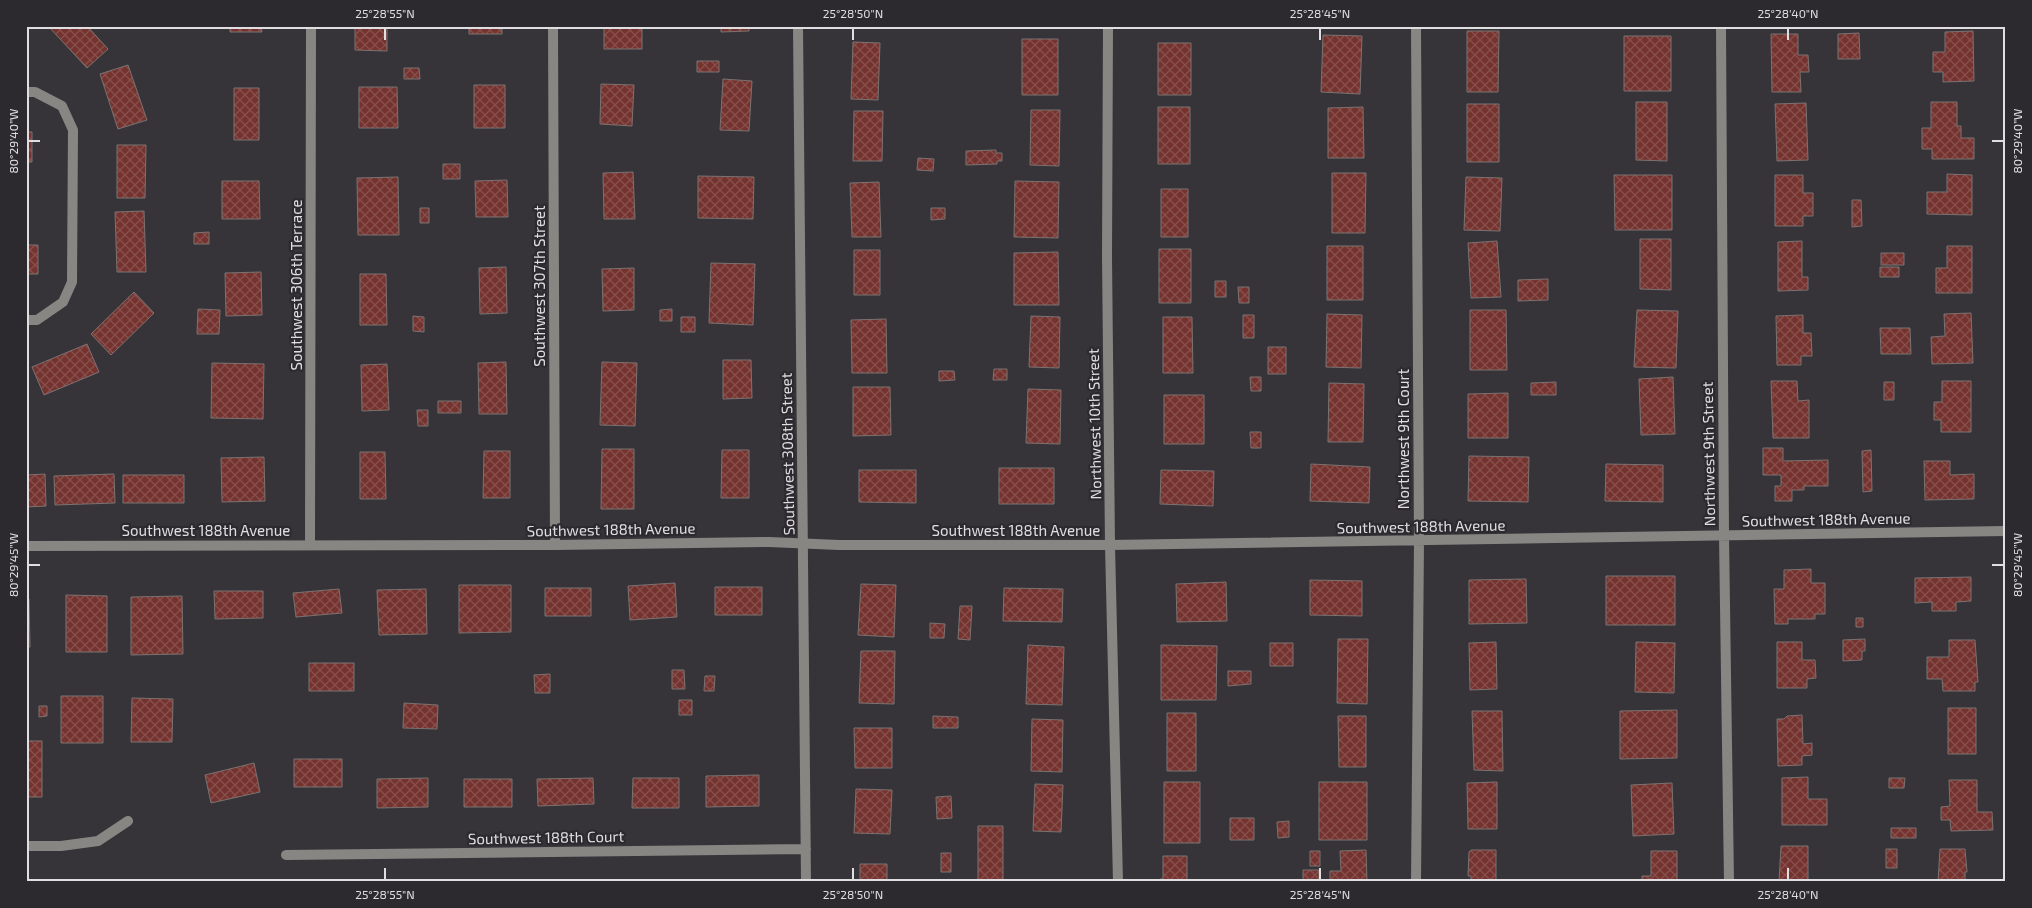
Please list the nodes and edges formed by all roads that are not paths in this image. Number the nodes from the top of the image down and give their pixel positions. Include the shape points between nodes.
1 (311, 26) edge
2 (553, 26) edge
3 (798, 26) edge
4 (1108, 26) edge
5 (1416, 26) edge
6 (1721, 26) edge
7 (26, 92) edge
8 (26, 320) edge
9 (2006, 531) edge
10 (1724, 536) junction
11 (1419, 542) junction
12 (803, 543) junction
13 (310, 544) junction
14 (555, 545) junction
15 (1110, 545) junction
16 (26, 546) edge
17 (128, 821) dead end
18 (26, 846) edge
19 (806, 848) junction
20 (286, 855) dead end
21 (806, 882) edge
22 (1118, 882) edge
23 (1416, 882) edge
24 (1729, 882) edge

1 - 13 street, Southwest 306th Terrace
2 - 14 street, Southwest 307th Street
3 - 12 street, Southwest 308th Street
4 - 15 street, Northwest 10th Street
5 - 11 street, Northwest 9th Court
6 - 10 street, Northwest 9th Street
7 - 8 street via 35,92 62,106 73,130 72,282 63,302 37,320
9 - 10 street, Southwest 188th Avenue
10 - 11 street, Southwest 188th Avenue
10 - 24 street, Northwest 9th Street
11 - 15 street, Southwest 188th Avenue
11 - 23 street, Northwest 9th Court
12 - 14 street, Southwest 188th Avenue
12 - 15 street, Southwest 188th Avenue
12 - 19 street, Southwest 308th Street
13 - 14 street, Southwest 188th Avenue
13 - 16 street, Southwest 188th Avenue
15 - 22 street, Northwest 10th Street
17 - 18 street via 98,841
19 - 20 street, Southwest 188th Court
19 - 21 street, Southwest 308th Street

